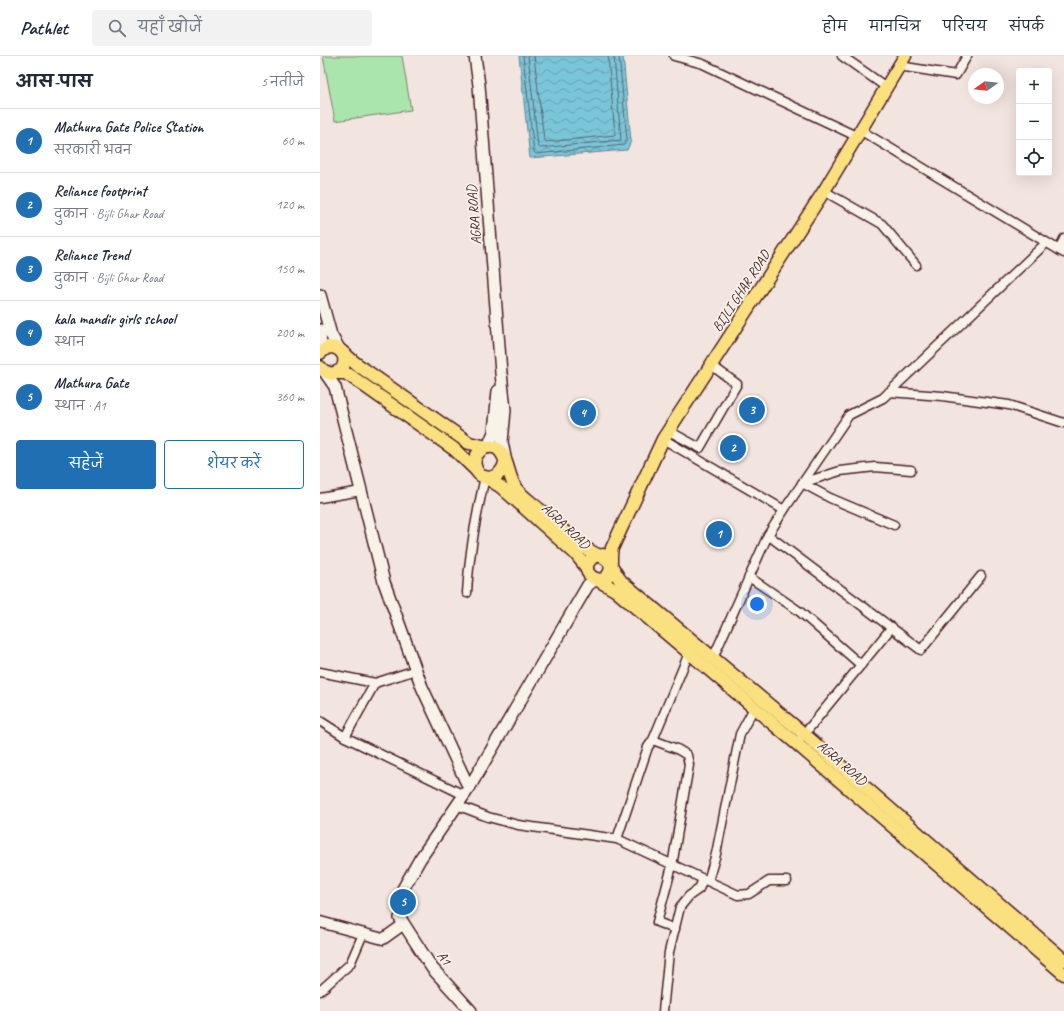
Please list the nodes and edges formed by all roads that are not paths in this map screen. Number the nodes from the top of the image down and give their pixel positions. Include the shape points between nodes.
1 (475, 56) edge
2 (674, 56) edge
3 (842, 56) edge
4 (967, 56) edge
5 (902, 61) edge
6 (886, 87) junction
7 (858, 133) junction
8 (824, 191) junction
9 (1064, 239) edge
10 (1046, 243) junction
11 (1061, 251) edge
12 (916, 265) dead end
13 (320, 295) edge
14 (320, 330) edge
15 (325, 349) edge
16 (711, 365) junction
17 (321, 369) edge
18 (337, 373) junction
19 (500, 373) junction
20 (335, 387) junction
21 (889, 392) junction
22 (1064, 423) edge
23 (666, 435) junction
24 (488, 447) junction
25 (505, 460) junction
26 (911, 470) dead end
27 (481, 474) junction
28 (802, 483) junction
29 (361, 491) junction
30 (320, 498) edge
31 (784, 510) junction
32 (894, 525) dead end
33 (768, 535) junction
34 (612, 548) junction
35 (600, 556) junction
36 (610, 564) junction
37 (590, 576) junction
38 (981, 576) dead end
39 (749, 577) junction
40 (467, 593) dead end
41 (892, 627) junction
42 (689, 653) junction
43 (713, 658) junction
44 (861, 665) junction
45 (416, 670) junction
46 (320, 672) edge
47 (375, 683) junction
48 (754, 708) junction
49 (320, 721) edge
50 (345, 737) junction
51 (800, 739) junction
52 (653, 740) junction
53 (467, 791) junction
54 (457, 805) junction
55 (617, 839) junction
56 (672, 866) junction
57 (706, 880) junction
58 (787, 881) dead end
59 (403, 889) tunnel mouth
60 (402, 921) joint
61 (320, 922) edge
62 (675, 929) junction
63 (363, 934) junction
64 (1064, 960) edge
65 (1064, 974) edge
66 (320, 991) edge
67 (471, 1011) edge
68 (663, 1011) edge

1 - 19 main road, AGRA ROAD via 480,86
2 - 7 street via 702,64
3 - 6 street
4 - 5 street via 956,75
5 - 6 main road, BIJLI GHAR ROAD
6 - 7 main road, BIJLI GHAR ROAD
7 - 8 main road, BIJLI GHAR ROAD
7 - 10 street
8 - 12 street via 882,224
8 - 16 main road, BIJLI GHAR ROAD
9 - 11 street
10 - 11 street
10 - 21 street
13 - 15 main road via 332,335
14 - 15 main road
15 - 18 main road via 344,357 344,366
15 - 24 main road via 355,363 469,443
16 - 23 main road, BIJLI GHAR ROAD
16 - 23 street via 737,384 700,448
17 - 18 main road, AGRA ROAD via 332,374
17 - 20 main road
18 - 20 main road
18 - 27 main road, AGRA ROAD via 345,373 352,377 454,449
19 - 24 main road, AGRA ROAD via 494,432
19 - 25 main road, AGRA ROAD via 505,410 502,442
20 - 29 main road
21 - 22 street via 1009,405
21 - 28 street via 883,398 849,415
23 - 31 street
23 - 34 main road, BIJLI GHAR ROAD
24 - 25 main road via 498,449
24 - 27 main road via 483,448 476,456 475,466
25 - 27 main road via 503,472 499,475 495,477
25 - 35 main road, AGRA ROAD via 508,474 516,490 585,548
26 - 28 street via 875,467 840,471
27 - 37 main road, AGRA ROAD via 501,488 576,554
27 - 40 street
28 - 31 street
28 - 32 street via 830,498
29 - 30 street
29 - 45 main road via 384,582
31 - 33 street
33 - 39 street
33 - 41 street
34 - 35 main road
34 - 36 main road
35 - 36 main road, AGRA ROAD via 606,558
35 - 37 main road via 592,558
36 - 37 main road via 608,576
36 - 43 main road, AGRA ROAD via 621,581
37 - 42 main road, AGRA ROAD via 615,590
37 - 53 main road
38 - 41 street via 921,650
39 - 43 street
39 - 44 street via 799,611
41 - 44 street
42 - 48 main road, AGRA ROAD
42 - 52 street
43 - 51 main road, AGRA ROAD
44 - 51 street
45 - 47 street
45 - 53 main road
46 - 47 street
47 - 50 street
48 - 51 main road, AGRA ROAD
48 - 57 street via 740,734 716,854
49 - 50 street
50 - 53 street
51 - 64 main road, AGRA ROAD
51 - 65 main road, AGRA ROAD
52 - 55 street via 648,746
52 - 56 street via 687,755 689,765
53 - 54 main road
54 - 55 street via 518,825
54 - 59 main road
55 - 56 street
56 - 57 street
56 - 62 street via 657,922
57 - 58 street via 738,895 749,894 769,881
57 - 62 street via 680,907
60 - 63 street via 383,939
60 - 67 main road, A1 via 432,968
61 - 63 street
62 - 68 street via 669,952
63 - 66 street via 350,964

